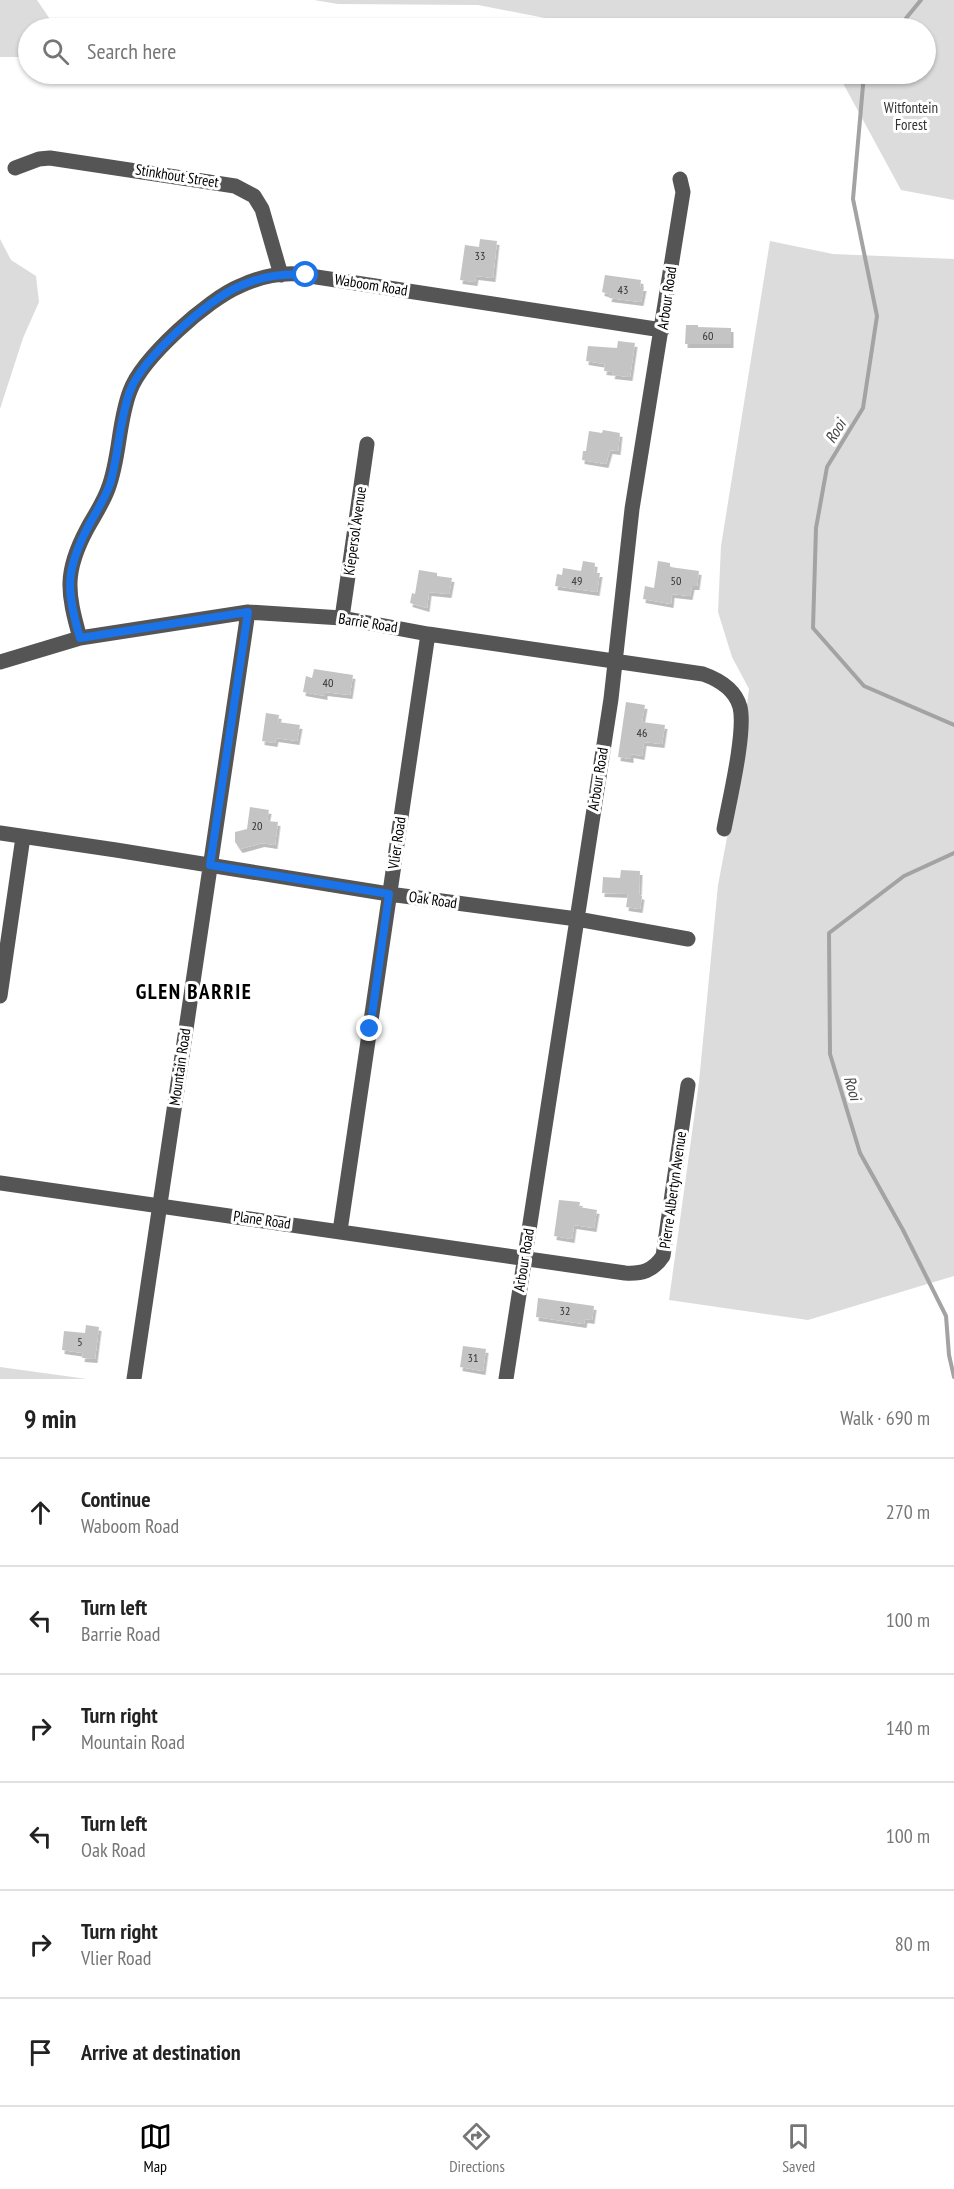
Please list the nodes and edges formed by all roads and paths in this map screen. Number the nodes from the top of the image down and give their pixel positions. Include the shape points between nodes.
1 (15, 168) dead end
2 (680, 179) dead end
3 (281, 274) junction
4 (662, 330) junction
5 (368, 444) dead end
6 (248, 612) junction
7 (342, 618) junction
8 (428, 634) junction
9 (80, 638) junction
10 (614, 661) junction
11 (0, 662) edge
12 (724, 829) dead end
13 (0, 833) edge
14 (23, 837) junction
15 (210, 865) junction
16 (389, 894) junction
17 (577, 919) junction
18 (688, 939) dead end
19 (0, 996) edge
20 (688, 1085) dead end
21 (0, 1183) edge
22 (160, 1206) junction
23 (340, 1231) junction
24 (524, 1259) junction
25 (134, 1379) edge
26 (506, 1379) edge

1 - 3 street, Stinkhout Street via 50,158 235,186 254,196 262,209
2 - 4 street, Arbour Road via 683,192
3 - 4 street, Waboom Road
3 - 9 street, Waboom Road via 240,285 221,295 139,372 128,398 107,491 77,548 71,570 69,592
4 - 10 street, Arbour Road via 632,509
5 - 7 street, Kiepersol Avenue
6 - 7 street, Barrie Road
6 - 9 street, Barrie Road
6 - 15 street, Mountain Road
7 - 8 street, Barrie Road
8 - 10 street, Barrie Road
8 - 16 street, Vlier Road
9 - 11 street, Barrie Road
10 - 12 street, Barrie Road via 703,674 723,683 733,693 740,708 741,728
10 - 17 street, Arbour Road
13 - 14 street, Oak Road
14 - 15 street, Oak Road
14 - 19 street
15 - 16 street, Oak Road
15 - 22 street, Mountain Road
16 - 17 street, Oak Road
16 - 23 street, Vlier Road
17 - 18 street, Oak Road
17 - 24 street, Arbour Road
20 - 24 street, Pierre Albertyn Avenue via 667,1240 657,1265 633,1274
21 - 22 street, Plane Road
22 - 23 street, Plane Road
22 - 25 street, Mountain Road
23 - 24 street, Plane Road
24 - 26 street, Arbour Road

